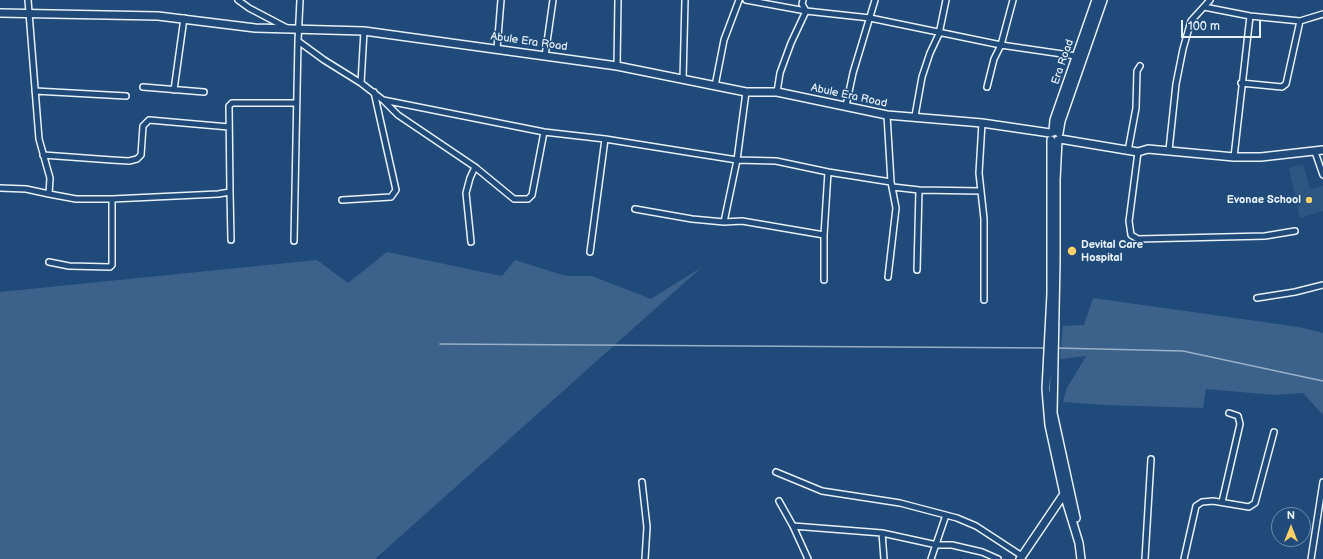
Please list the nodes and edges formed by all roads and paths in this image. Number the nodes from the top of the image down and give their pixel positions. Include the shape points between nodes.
1 (28, 0) edge
2 (238, 0) edge
3 (300, 0) edge
4 (501, 0) edge
5 (553, 0) edge
6 (618, 0) edge
7 (685, 0) edge
8 (739, 0) edge
9 (746, 0) edge
10 (803, 0) edge
11 (875, 0) edge
12 (946, 0) edge
13 (1013, 0) edge
14 (1096, 0) edge
15 (1103, 0) edge
16 (1210, 0) edge
17 (1204, 7) junction
18 (806, 11) junction
19 (0, 13) edge
20 (1323, 14) edge
21 (30, 15) junction
22 (1250, 16) junction
23 (184, 18) junction
24 (870, 18) junction
25 (1300, 21) junction
26 (288, 29) junction
27 (298, 29) junction
28 (364, 31) junction
29 (939, 34) junction
30 (298, 41) junction
31 (1001, 45) junction
32 (497, 49) junction
33 (545, 56) junction
34 (1076, 56) junction
35 (617, 66) junction
36 (1140, 66) dead end
37 (683, 80) junction
38 (361, 83) junction
39 (1241, 83) junction
40 (715, 86) junction
41 (143, 87) dead end
42 (986, 87) dead end
43 (174, 90) junction
44 (35, 91) junction
45 (204, 92) dead end
46 (374, 92) junction
47 (746, 92) junction
48 (776, 92) junction
49 (126, 96) dead end
50 (383, 100) junction
51 (296, 103) junction
52 (846, 106) junction
53 (887, 115) junction
54 (915, 116) junction
55 (982, 124) junction
56 (229, 127) junction
57 (544, 132) junction
58 (1055, 136) junction
59 (605, 139) junction
60 (1169, 150) junction
61 (1323, 150) edge
62 (1128, 151) junction
63 (1138, 152) junction
64 (1316, 152) junction
65 (43, 155) junction
66 (1234, 157) junction
67 (737, 160) junction
68 (475, 167) junction
69 (828, 172) junction
70 (1323, 175) edge
71 (892, 184) junction
72 (0, 188) edge
73 (919, 190) junction
74 (980, 191) junction
75 (230, 192) junction
76 (49, 194) junction
77 (112, 199) junction
78 (342, 200) dead end
79 (635, 210) dead end
80 (724, 222) junction
81 (1294, 231) dead end
82 (824, 235) junction
83 (231, 240) dead end
84 (294, 241) dead end
85 (471, 242) dead end
86 (590, 252) dead end
87 (49, 262) dead end
88 (917, 270) dead end
89 (888, 277) dead end
90 (824, 280) dead end
91 (1323, 285) edge
92 (1258, 298) dead end
93 (984, 300) dead end
94 (1050, 359) junction
95 (1229, 414) dead end
96 (1274, 432) dead end
97 (1151, 460) dead end
98 (776, 472) dead end
99 (642, 482) dead end
100 (1323, 482) edge
101 (1064, 494) junction
102 (779, 501) dead end
103 (1222, 502) junction
104 (946, 515) junction
105 (793, 526) junction
106 (882, 533) junction
107 (936, 544) junction
108 (1021, 557) edge
109 (645, 559) edge
110 (808, 559) edge
111 (884, 559) edge
112 (931, 559) edge
113 (998, 559) edge
114 (1081, 559) edge
115 (1087, 559) edge
116 (1145, 559) edge
117 (1184, 559) edge
118 (1311, 559) edge

1 - 21 street
2 - 26 street
3 - 27 street
4 - 32 street
5 - 33 street
6 - 35 street
7 - 37 street
8 - 40 street via 724,40
9 - 18 street
10 - 18 street via 802,4
11 - 24 street
12 - 29 street
13 - 31 street
14 - 34 street, Era Road
15 - 58 street
16 - 17 street
17 - 22 street
17 - 60 street via 1192,21 1183,49 1176,84
18 - 24 street
18 - 48 street via 791,43
19 - 21 street, Abule Era Road
20 - 25 street
21 - 23 street, Abule Era Road
21 - 44 street
22 - 25 street
22 - 39 street
23 - 26 street, Abule Era Road via 255,28
23 - 43 street
24 - 29 street
24 - 52 street
25 - 39 street via 1286,84 1282,87
26 - 27 street, Abule Era Road
27 - 28 street, Abule Era Road
27 - 30 street
28 - 32 street, Abule Era Road
28 - 38 street
29 - 31 street
29 - 54 street via 922,77
30 - 38 street
30 - 51 street
31 - 34 street
31 - 42 street
32 - 33 street, Abule Era Road
33 - 35 street, Abule Era Road
34 - 58 street, Era Road via 1054,120
35 - 37 street, Abule Era Road
36 - 62 street
37 - 40 street, Abule Era Road
38 - 46 street
39 - 66 street
40 - 47 street, Abule Era Road
41 - 43 street
43 - 45 street
44 - 49 street
44 - 65 street
46 - 50 street
46 - 78 street via 396,190 391,197
47 - 48 street, Abule Era Road
47 - 67 street
48 - 52 street, Abule Era Road
50 - 57 street
50 - 68 street via 398,115
51 - 56 street via 232,103 229,106
51 - 84 street
52 - 53 street, Abule Era Road
53 - 54 street, Abule Era Road
53 - 71 street
54 - 55 street, Abule Era Road
55 - 58 street, Abule Era Road
55 - 74 street
56 - 65 street via 149,120 143,126 141,155 137,159 129,161
56 - 75 street
57 - 59 street
57 - 68 street via 532,195 528,199 514,198
58 - 62 street, Abule Era Road
58 - 94 street
59 - 67 street
59 - 86 street
60 - 63 street, Abule Era Road via 1148,149
60 - 66 street, Abule Era Road
61 - 64 street, Abule Era Road
62 - 63 street, Abule Era Road
63 - 81 street via 1129,221 1131,235 1138,239 1265,236
64 - 66 street, Abule Era Road
64 - 70 street
65 - 76 street via 50,178
67 - 69 street via 776,162
67 - 80 street
68 - 85 street via 466,193
69 - 71 street
69 - 82 street
71 - 73 street
71 - 89 street via 896,208
72 - 76 street via 26,189
73 - 74 street
73 - 88 street
74 - 93 street via 984,219
75 - 77 street
75 - 83 street
76 - 77 street via 76,199
77 - 87 street via 112,265 69,266
79 - 80 street
80 - 82 street via 742,221
82 - 90 street
91 - 92 street
94 - 101 street via 1049,425
94 - 115 street via 1055,428
95 - 103 street via 1238,416 1240,424
96 - 103 street via 1254,503 1250,507
97 - 116 street
98 - 104 street via 822,491 900,503
99 - 109 street via 647,527
100 - 118 street
101 - 108 street
101 - 114 street via 1079,543
102 - 105 street
103 - 117 street via 1202,502 1196,506
104 - 107 street
104 - 108 street via 976,526
105 - 106 street
105 - 110 street
106 - 107 street
106 - 111 street
107 - 112 street
107 - 113 street via 982,552

